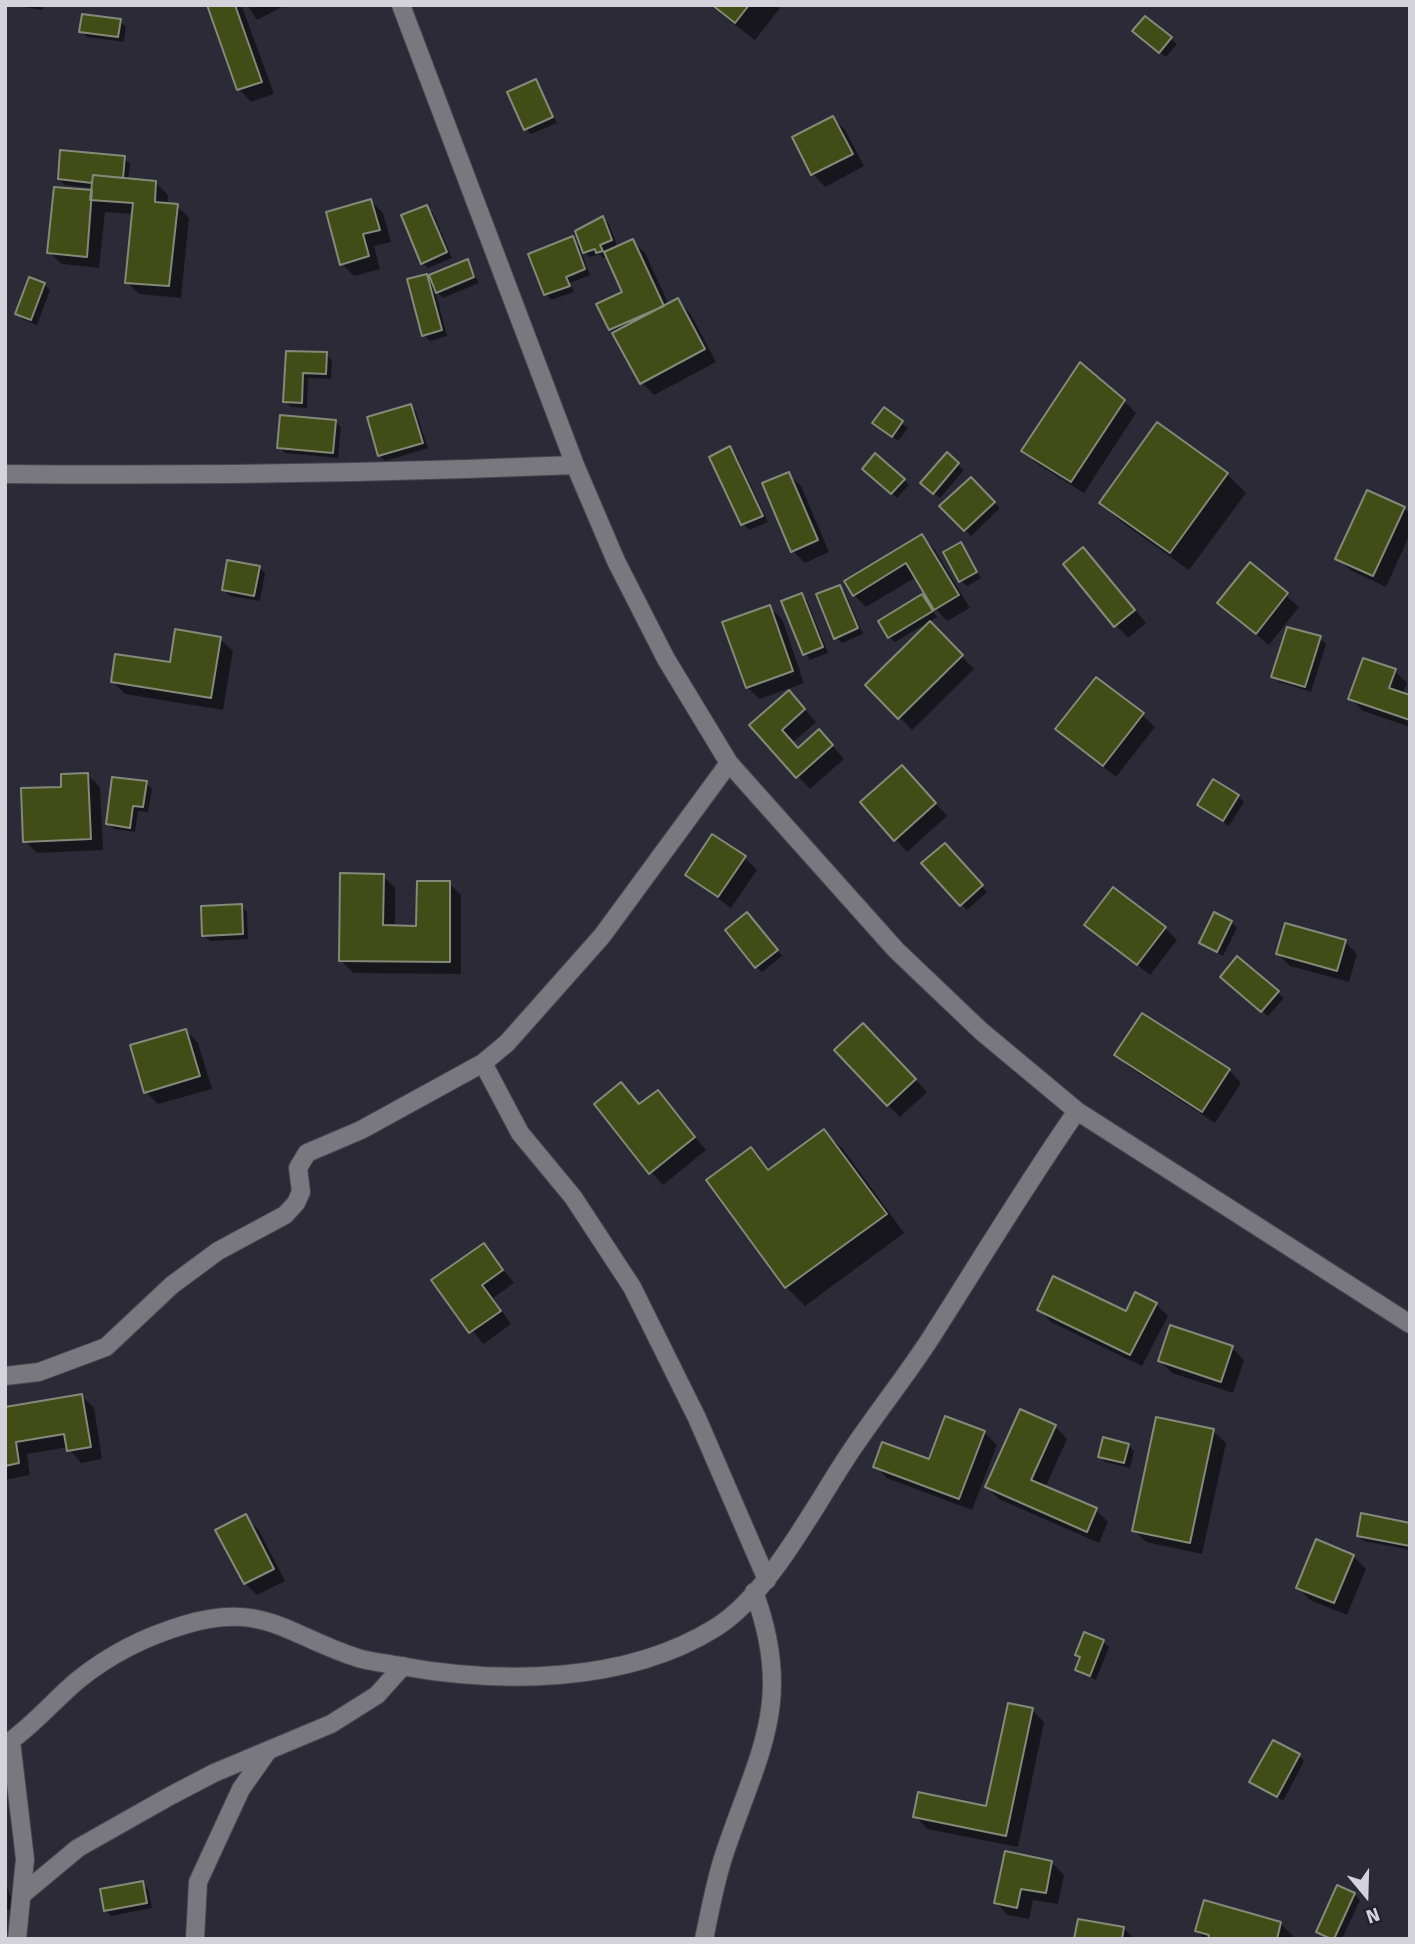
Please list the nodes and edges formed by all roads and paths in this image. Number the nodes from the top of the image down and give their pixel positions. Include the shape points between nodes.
1 (401, 5) edge
2 (575, 465) junction
3 (5, 474) edge
4 (730, 763) junction
5 (483, 1063) junction
6 (1077, 1111) junction
7 (1410, 1324) edge
8 (5, 1376) edge
9 (761, 1586) junction
10 (404, 1666) junction
11 (8, 1743) edge
12 (267, 1752) junction
13 (24, 1893) junction
14 (17, 1939) edge
15 (195, 1939) edge
16 (704, 1939) edge

1 - 2 street
2 - 3 street via 112,477
2 - 4 street via 616,561 666,659
4 - 5 street via 602,936 507,1043
4 - 6 street via 897,950 981,1031
5 - 8 street via 361,1130 307,1153 298,1168 301,1192 285,1215 210,1257 172,1285 106,1347 39,1372
5 - 9 street via 520,1133 573,1197 626,1276 681,1384
6 - 7 street
6 - 9 street via 1028,1180 930,1340
9 - 10 street via 716,1628 656,1657 592,1672 480,1676
9 - 16 street via 774,1683 767,1732 723,1857
10 - 11 street via 359,1659 264,1619 229,1616 186,1624 131,1645 83,1676
10 - 12 street via 377,1695 331,1724
11 - 13 street via 25,1859
12 - 13 street via 170,1796 78,1848
12 - 15 street via 241,1789 198,1882
13 - 14 street

